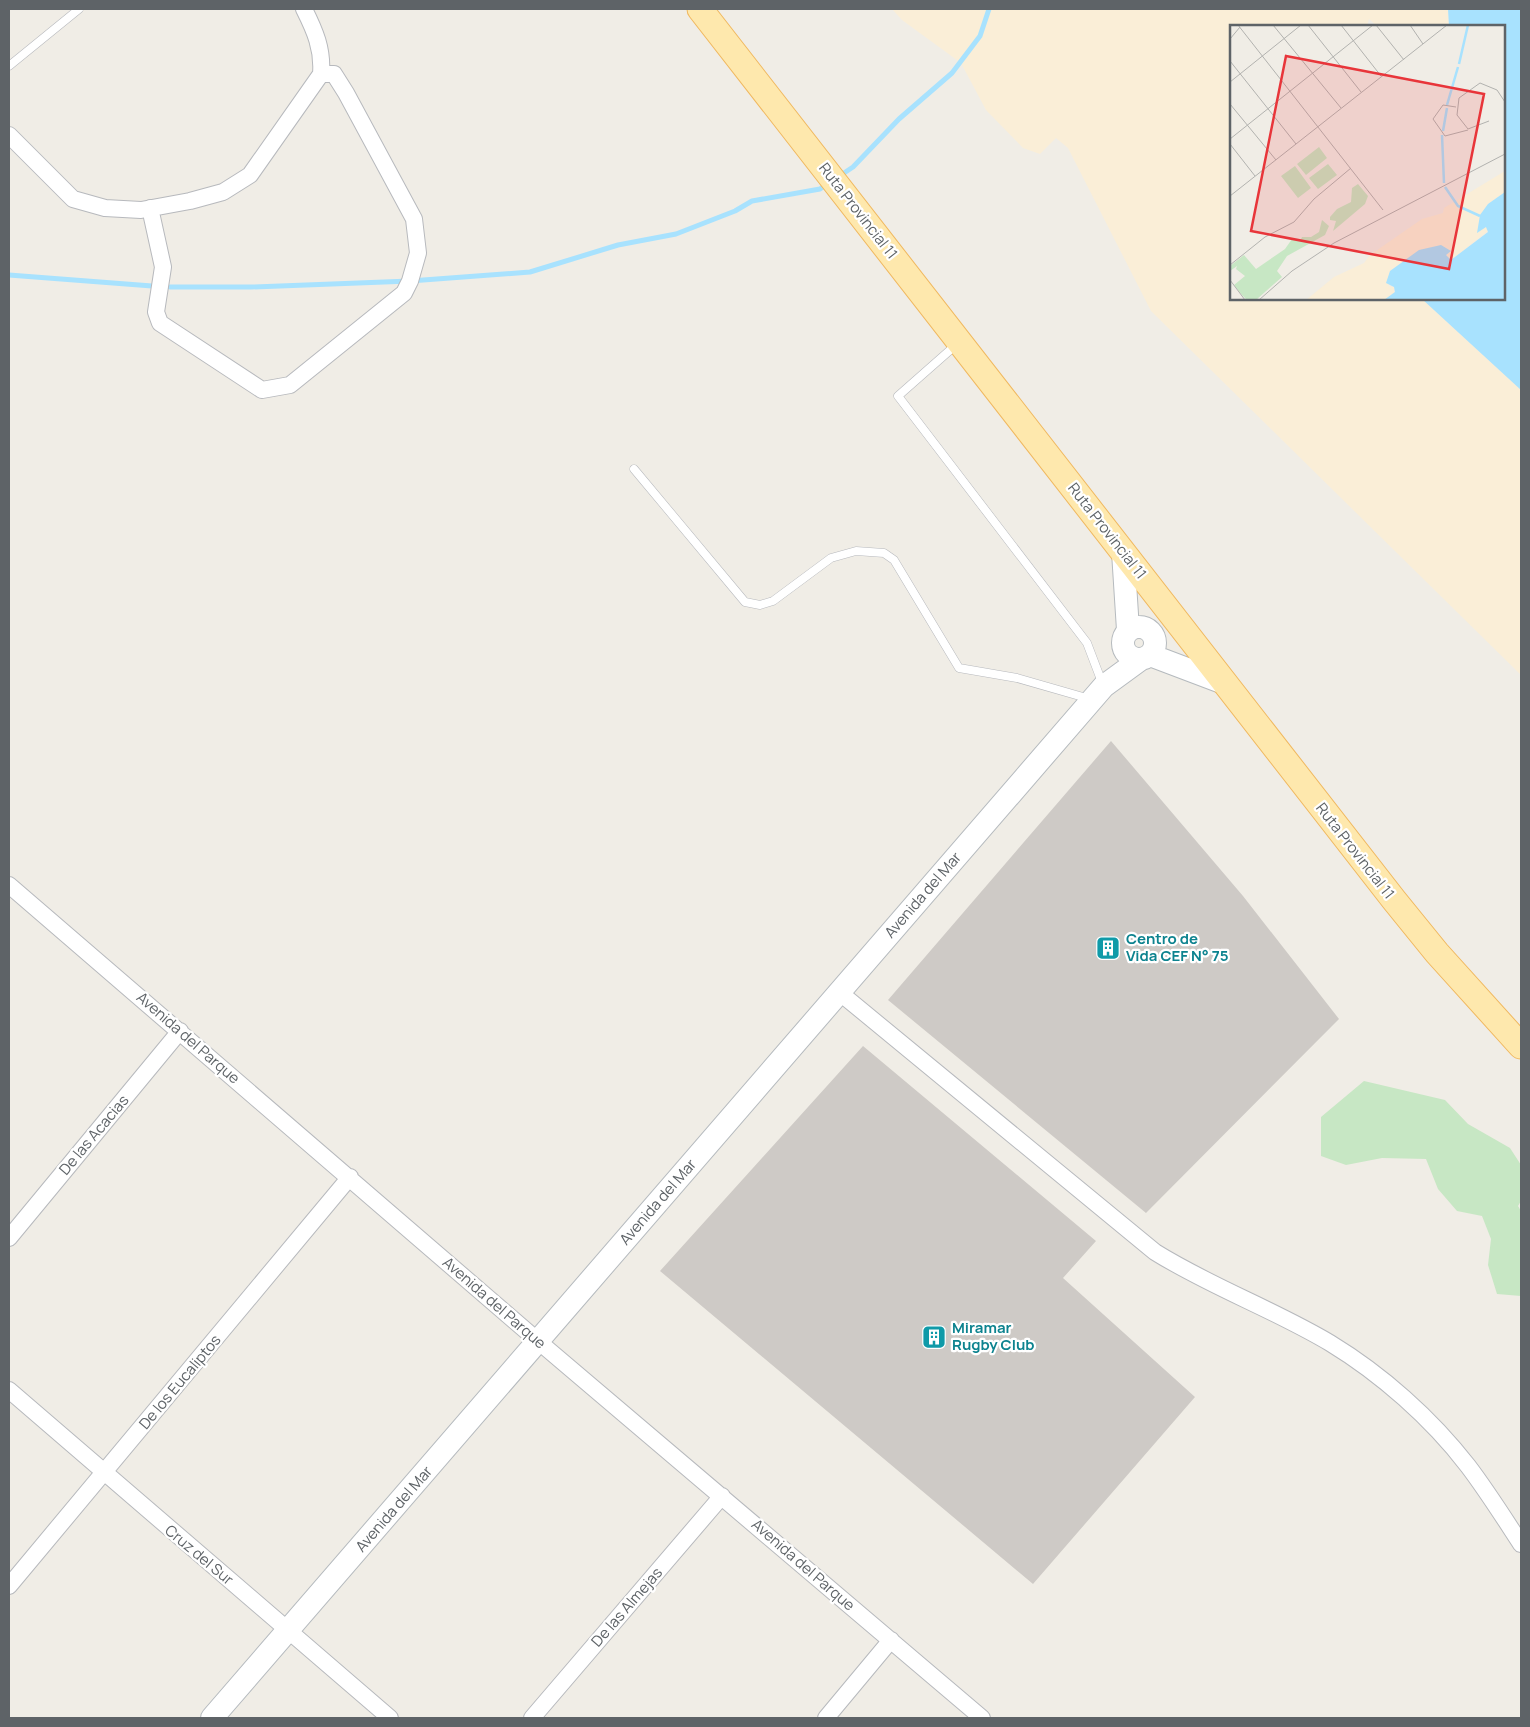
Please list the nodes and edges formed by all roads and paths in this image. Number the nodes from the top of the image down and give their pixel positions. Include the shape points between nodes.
1 (79, 9) edge
2 (304, 9) edge
3 (700, 9) edge
4 (9, 66) edge
5 (321, 74) junction
6 (9, 135) edge
7 (150, 208) junction
8 (960, 341) junction
9 (634, 469) dead end
10 (1123, 552) junction
11 (1171, 614) junction
12 (1140, 642) junction
13 (1224, 683) junction
14 (1098, 693) junction
15 (10, 889) edge
16 (839, 992) junction
17 (180, 1032) junction
18 (1521, 1046) edge
19 (350, 1177) junction
20 (9, 1238) edge
21 (538, 1342) junction
22 (9, 1390) edge
23 (103, 1473) junction
24 (722, 1496) junction
25 (1521, 1544) edge
26 (9, 1586) edge
27 (288, 1631) junction
28 (891, 1640) junction
29 (212, 1718) edge
30 (390, 1718) edge
31 (532, 1718) edge
32 (826, 1718) edge
33 (982, 1718) edge

1 - 4 lane
2 - 5 street via 319,40
3 - 8 main road, Ruta Provincial 11
5 - 7 street via 250,175 222,192
5 - 7 street via 334,74 346,93 414,219 418,253 404,293 290,386 262,390 160,323 156,312 163,267
6 - 7 street via 73,199 105,208
8 - 10 main road, Ruta Provincial 11
8 - 14 lane via 898,396 1087,643
9 - 14 lane via 746,602 760,605 773,601 830,558 856,551 884,553 894,560 958,668
10 - 11 main road, Ruta Provincial 11
10 - 12 main road, Avenida del Mar
11 - 12 main road
11 - 13 main road, Ruta Provincial 11
12 - 13 main road
12 - 14 main road, Avenida del Mar
13 - 18 main road, Ruta Provincial 11 via 1431,946
14 - 16 main road, Avenida del Mar
15 - 17 street, Avenida del Parque
16 - 21 main road, Avenida del Mar
16 - 25 street via 1155,1252 1191,1274 1259,1305 1330,1344 1383,1382 1428,1422 1468,1466
17 - 19 street, Avenida del Parque
17 - 20 street, De las Acacias
19 - 21 street, Avenida del Parque
19 - 23 street, De los Eucaliptos
21 - 24 street, Avenida del Parque
21 - 27 main road, Avenida del Mar
22 - 23 street, Cruz del Sur
23 - 26 street, De los Eucaliptos
23 - 27 street, Cruz del Sur
24 - 28 street, Avenida del Parque
24 - 31 street, De las Almejas
27 - 29 main road, Avenida del Mar
27 - 30 street, Cruz del Sur
28 - 32 street
28 - 33 street, Avenida del Parque

